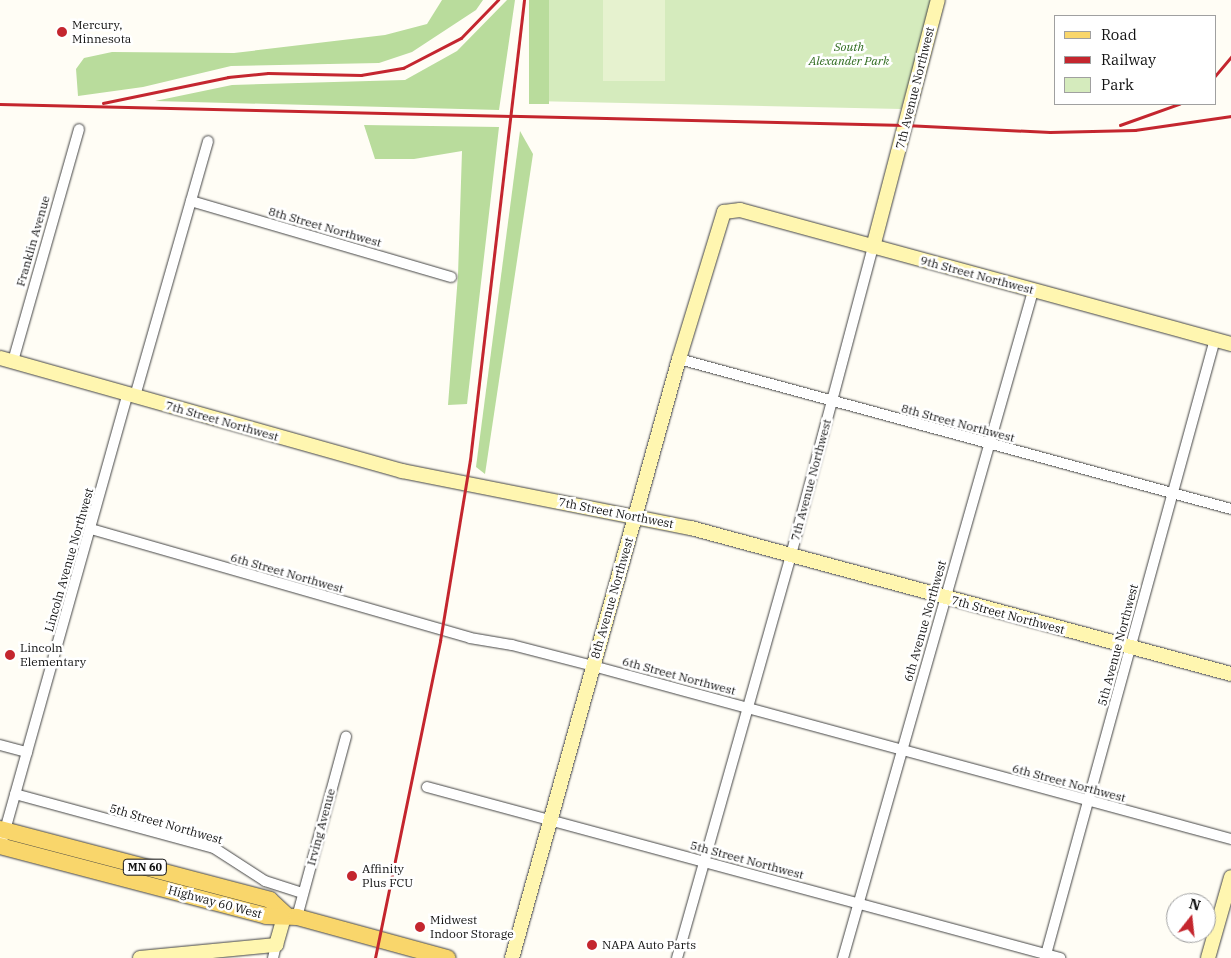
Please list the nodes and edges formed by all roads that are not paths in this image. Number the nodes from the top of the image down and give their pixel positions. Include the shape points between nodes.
1 (938, 0) edge
2 (79, 129) dead end
3 (208, 141) dead end
4 (191, 201) junction
5 (724, 212) joint
6 (873, 247) junction
7 (451, 277) dead end
8 (1033, 291) junction
9 (1215, 339) junction
10 (1231, 344) edge
11 (7, 359) edge
12 (679, 359) junction
13 (132, 395) junction
14 (833, 402) junction
15 (989, 444) junction
16 (1172, 493) junction
17 (1231, 509) edge
18 (635, 515) junction
19 (91, 529) junction
20 (791, 555) junction
21 (944, 598) junction
22 (1131, 648) junction
23 (593, 666) junction
24 (1231, 674) edge
25 (748, 708) junction
26 (346, 737) dead end
27 (0, 745) edge
28 (902, 750) junction
29 (27, 752) junction
30 (427, 787) dead end
31 (14, 794) junction
32 (1088, 801) junction
33 (550, 820) junction
34 (1231, 839) edge
35 (1, 840) edge
36 (704, 862) junction
37 (1231, 877) edge
38 (303, 893) junction
39 (859, 903) junction
40 (291, 915) junction
41 (275, 952) edge
42 (1046, 956) edge
43 (140, 958) edge
44 (447, 958) edge
45 (512, 958) edge
46 (677, 958) edge
47 (843, 958) edge
48 (1060, 958) edge
49 (1208, 958) edge

1 - 6 street, 7th Avenue Northwest
2 - 11 street, Franklin Avenue
3 - 4 street, Lincoln Avenue Northwest
4 - 7 street, 8th Street Northwest
4 - 13 street, Lincoln Avenue Northwest
5 - 6 street, 9th Street Northwest via 740,210
5 - 12 street, 8th Avenue Northwest
6 - 8 street, 9th Street Northwest
6 - 14 street, 7th Avenue Northwest
8 - 9 street, 9th Street Northwest
8 - 15 street, 6th Avenue Northwest
9 - 10 street, 9th Street Northwest
9 - 16 street, 5th Avenue Northwest
11 - 13 street, 7th Street Northwest
12 - 14 street, 8th Street Northwest
12 - 18 street, 8th Avenue Northwest
13 - 18 street, 7th Street Northwest via 402,471
13 - 19 street, Lincoln Avenue Northwest
14 - 15 street, 8th Street Northwest
14 - 20 street, 7th Avenue Northwest
15 - 16 street, 8th Street Northwest
15 - 21 street, 6th Avenue Northwest
16 - 17 street, 8th Street Northwest
16 - 22 street, 5th Avenue Northwest
18 - 20 street, 7th Street Northwest
18 - 23 street, 8th Avenue Northwest
19 - 23 street, 6th Street Northwest via 470,638
19 - 29 street, Lincoln Avenue Northwest
20 - 21 street, 7th Street Northwest
20 - 25 street, 7th Avenue Northwest
21 - 22 street, 7th Street Northwest
21 - 28 street, 6th Avenue Northwest
22 - 24 street, 7th Street Northwest
22 - 32 street, 5th Avenue Northwest
23 - 25 street, 6th Street Northwest
23 - 33 street, 8th Avenue Northwest
25 - 28 street, 6th Street Northwest
25 - 36 street, 7th Avenue Northwest
26 - 38 street, Irving Avenue
27 - 29 street
28 - 32 street, 6th Street Northwest
28 - 39 street, 6th Avenue Northwest
29 - 31 street, Lincoln Avenue Northwest
30 - 33 street, 5th Street Northwest
31 - 35 street, Lincoln Avenue Northwest
31 - 38 street, 5th Street Northwest via 214,848 265,881
32 - 34 street, 6th Street Northwest
32 - 42 street, 5th Avenue Northwest
33 - 36 street, 5th Street Northwest
33 - 45 street, 8th Avenue Northwest
35 - 40 main road, Highway 60 West / MN 60 via 270,900
36 - 39 street, 5th Street Northwest
36 - 46 street, 7th Avenue Northwest
37 - 49 street
38 - 40 street, Irving Avenue
39 - 42 street, 5th Street Northwest
39 - 47 street, 6th Avenue Northwest
40 - 41 street, Irving Avenue
40 - 44 main road, MN 60
41 - 43 street
42 - 48 street, 5th Street Northwest

